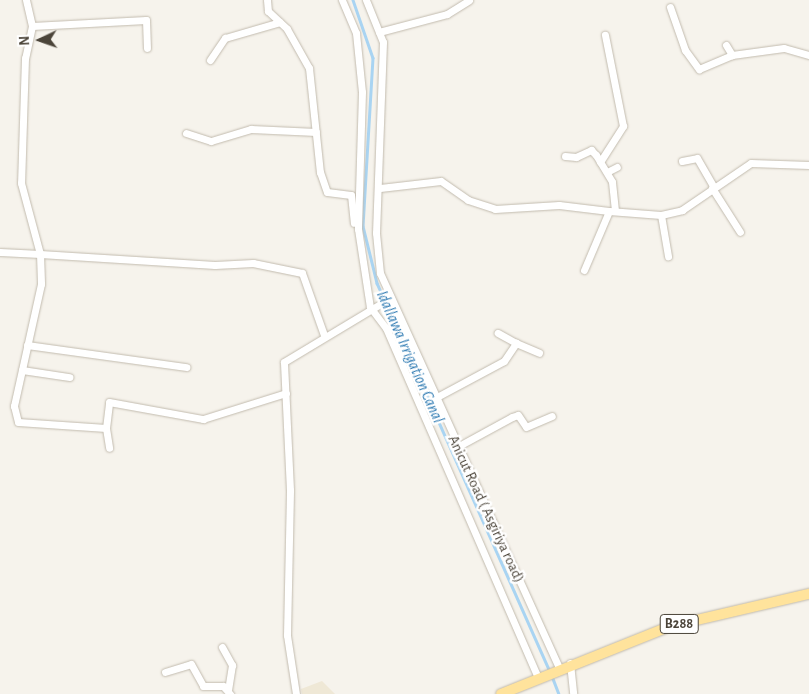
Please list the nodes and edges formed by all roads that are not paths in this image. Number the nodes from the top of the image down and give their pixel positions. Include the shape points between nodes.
1 (26, 0) edge
2 (267, 0) edge
3 (342, 0) edge
4 (366, 0) edge
5 (469, 0) edge
6 (670, 6) dead end
7 (280, 22) junction
8 (32, 26) junction
9 (379, 32) junction
10 (604, 35) dead end
11 (726, 45) dead end
12 (147, 48) dead end
13 (809, 55) edge
14 (732, 56) junction
15 (210, 60) dead end
16 (186, 132) dead end
17 (316, 132) junction
18 (565, 156) dead end
19 (682, 161) dead end
20 (600, 162) junction
21 (809, 165) edge
22 (617, 167) dead end
23 (607, 172) junction
24 (713, 187) junction
25 (380, 188) junction
26 (612, 210) junction
27 (661, 215) junction
28 (740, 232) dead end
29 (0, 252) edge
30 (40, 254) junction
31 (668, 256) dead end
32 (360, 258) junction
33 (584, 270) dead end
34 (385, 300) junction
35 (370, 307) junction
36 (498, 333) dead end
37 (324, 336) junction
38 (516, 343) junction
39 (28, 345) junction
40 (539, 353) dead end
41 (186, 366) dead end
42 (21, 374) junction
43 (69, 377) dead end
44 (12, 386) dead end
45 (286, 393) junction
46 (435, 398) junction
47 (552, 416) dead end
48 (106, 428) junction
49 (457, 447) junction
50 (109, 448) dead end
51 (809, 594) edge
52 (222, 647) dead end
53 (570, 663) junction
54 (559, 668) junction
55 (165, 672) dead end
56 (538, 678) junction
57 (229, 692) edge
58 (296, 694) edge
59 (501, 694) edge
60 (573, 694) edge

1 - 8 street
2 - 7 street via 268,11
3 - 32 street via 356,33 362,92 357,152
4 - 9 street, Anicut Road ( Asgiriya road)
5 - 9 street via 447,14
6 - 14 street via 685,50 699,69
7 - 15 street via 225,38
7 - 17 street via 309,68
8 - 12 street via 146,20
8 - 30 street via 25,58 21,183
9 - 25 street, Anicut Road ( Asgiriya road) via 383,42
10 - 20 street via 623,126
11 - 14 street
13 - 14 street via 784,48
16 - 17 street via 211,140 251,129
17 - 32 street via 327,192 351,195
18 - 20 street via 576,157 590,150
19 - 24 street via 696,158
20 - 23 street
21 - 24 street via 750,163
22 - 23 street
23 - 26 street
24 - 27 street via 682,210
24 - 28 street
25 - 26 street via 441,181 468,200 495,209 560,205
25 - 34 street, Anicut Road ( Asgiriya road) via 377,251
26 - 27 street
26 - 33 street
27 - 31 street
29 - 30 street
30 - 37 street via 215,266 253,263 302,273
30 - 39 street via 40,284
32 - 35 street
34 - 35 street
34 - 46 street, Anicut Road ( Asgiriya road)
35 - 37 street
35 - 56 street via 386,328
36 - 38 street
37 - 45 street via 284,362
38 - 40 street
38 - 46 street via 504,360
39 - 41 street
39 - 42 street
42 - 43 street
42 - 44 street
42 - 48 street via 14,406 18,422
45 - 48 street via 203,419 109,402
45 - 58 street via 287,635
46 - 49 street, Anicut Road ( Asgiriya road)
47 - 49 street via 526,427 518,415
48 - 50 street
49 - 54 street, Anicut Road ( Asgiriya road)
51 - 53 main road, B288 via 670,626
52 - 57 street via 232,665
53 - 54 main road, B288
53 - 60 street
54 - 56 main road, B288
55 - 57 street via 191,664 203,686 223,686
56 - 59 main road, B288

